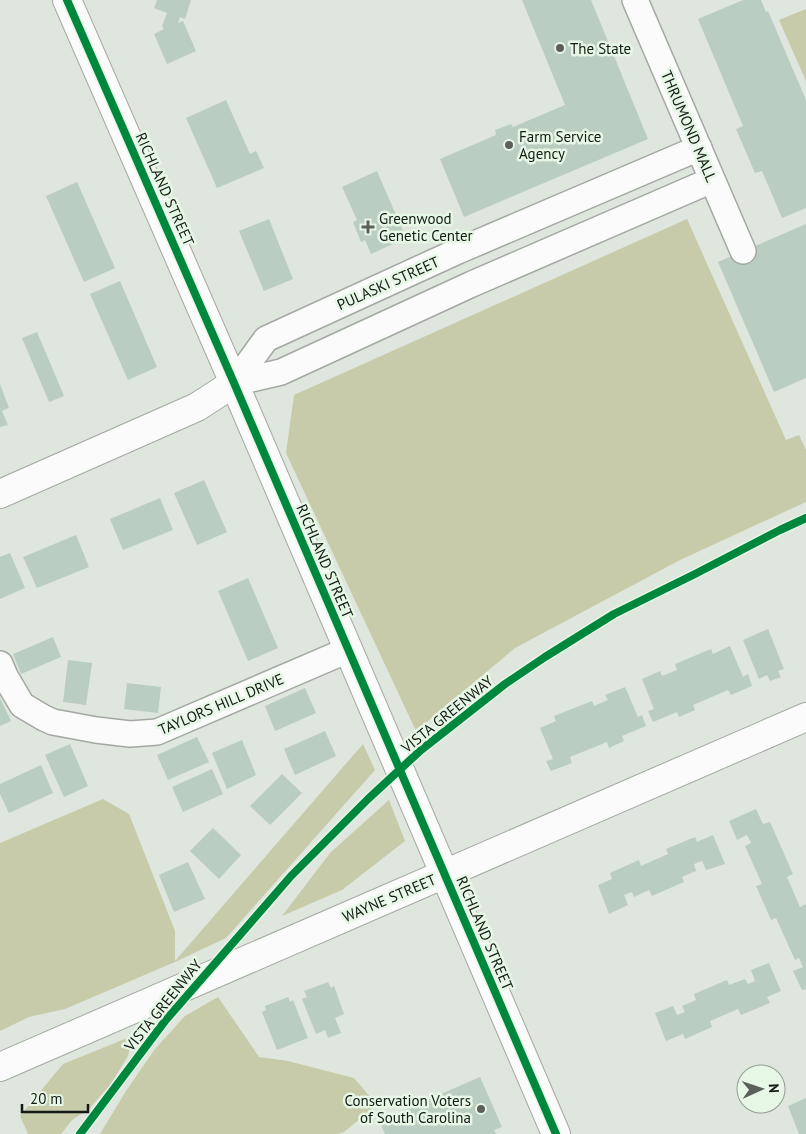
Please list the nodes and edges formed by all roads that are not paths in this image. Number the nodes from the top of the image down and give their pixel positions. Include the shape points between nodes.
1 (67, 0) edge
2 (635, 0) edge
3 (699, 148) junction
4 (712, 180) junction
5 (743, 251) dead end
6 (234, 383) junction
7 (0, 494) edge
8 (348, 650) junction
9 (0, 664) edge
10 (806, 717) edge
11 (444, 874) junction
12 (0, 1067) edge
13 (556, 1134) edge

1 - 6 street, RICHLAND STREET
2 - 3 street, THRUMOND MALL
3 - 4 street, THRUMOND MALL
3 - 6 street, PULASKI STREET via 458,251 266,339
4 - 5 street, THRUMOND MALL
4 - 6 street, PULASKI STREET via 472,284 281,372
6 - 7 street, PULASKI STREET via 197,407
6 - 8 street, RICHLAND STREET
8 - 9 street, TAYLORS HILL DRIVE via 157,732 130,734 53,722 38,716 22,705
8 - 11 street, RICHLAND STREET
10 - 11 street, WAYNE STREET
11 - 12 street, WAYNE STREET
11 - 13 street, RICHLAND STREET

